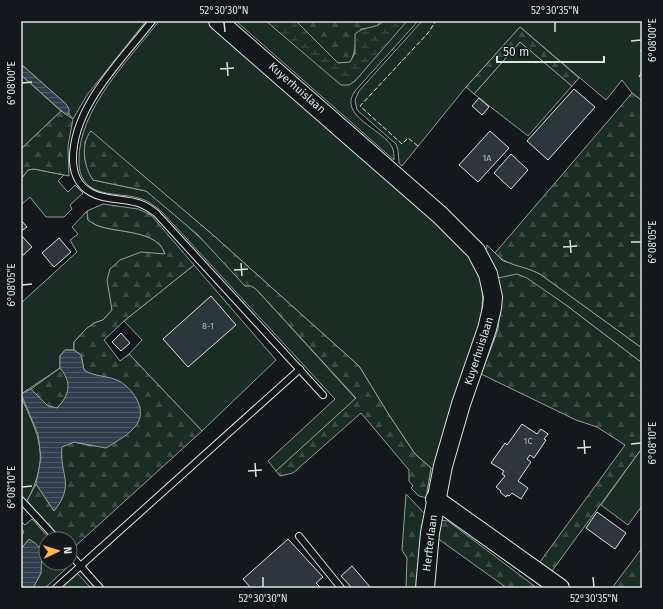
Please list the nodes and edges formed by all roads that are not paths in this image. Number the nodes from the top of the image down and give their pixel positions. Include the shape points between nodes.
1 (152, 21) edge
2 (218, 21) edge
3 (300, 369) junction
4 (323, 395) dead end
5 (435, 499) junction
6 (21, 500) edge
7 (50, 531) edge
8 (299, 536) dead end
9 (78, 563) edge
10 (81, 566) junction
11 (56, 588) edge
12 (100, 588) edge
13 (341, 588) edge
14 (425, 588) edge
15 (560, 588) edge

1 - 3 lane via 94,95 83,114 73,146 75,176 90,192 102,197 139,203 156,212
2 - 5 street, Kuyerhuislaan via 440,215 476,251 486,268 491,286 492,308 488,329 451,436
3 - 4 lane
3 - 10 lane
5 - 14 street, Herfterlaan
5 - 15 street
6 - 7 lane
8 - 13 lane
9 - 10 lane
10 - 11 lane
10 - 12 lane

